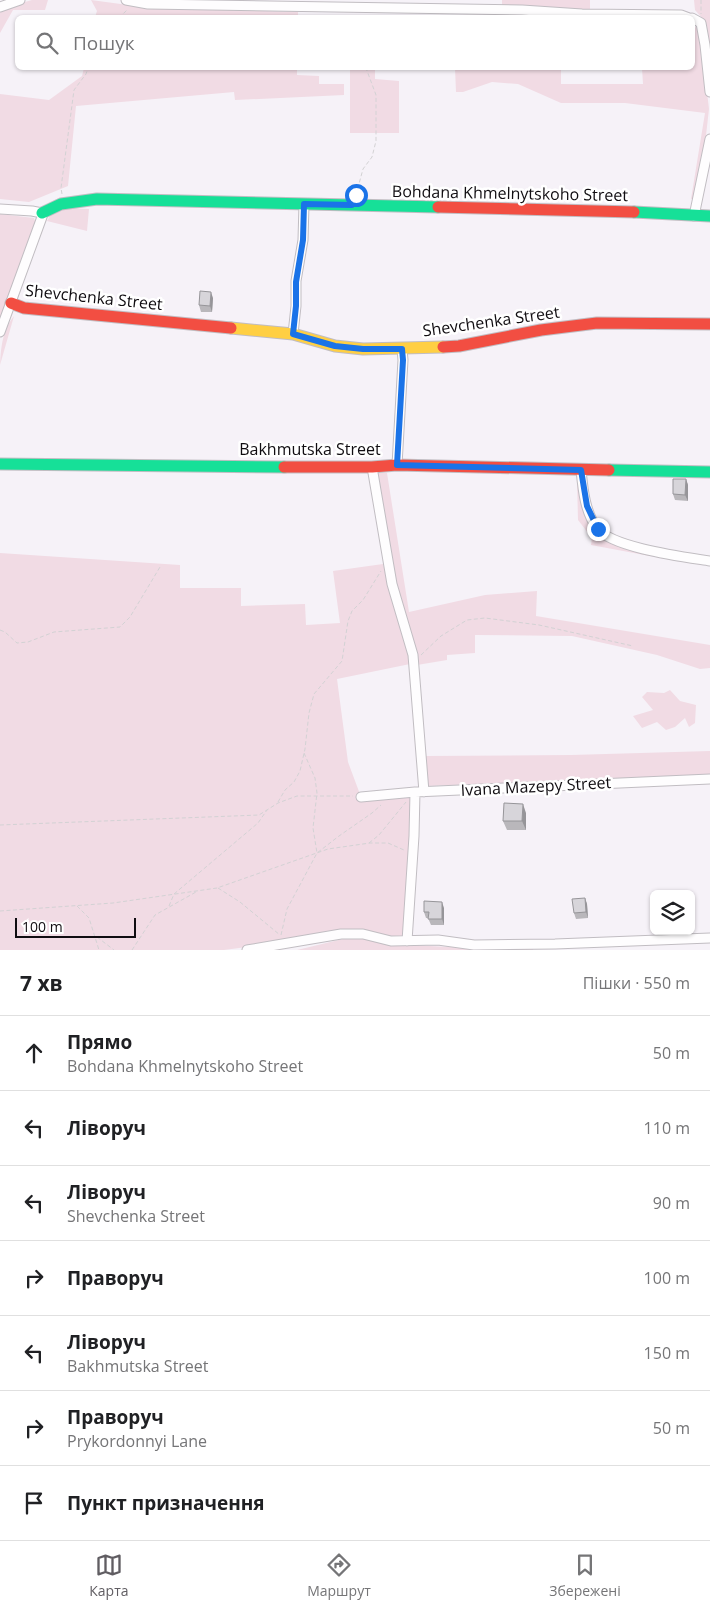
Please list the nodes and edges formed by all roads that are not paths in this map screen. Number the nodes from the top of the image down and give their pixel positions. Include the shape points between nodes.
1 (20, 0) edge
2 (126, 0) edge
3 (0, 7) edge
4 (632, 15) edge
5 (695, 22) edge
6 (710, 92) edge
7 (710, 139) edge
8 (304, 204) junction
9 (0, 209) edge
10 (42, 213) junction
11 (694, 216) junction
12 (710, 216) edge
13 (11, 303) junction
14 (710, 324) edge
15 (0, 332) edge
16 (293, 334) junction
17 (402, 349) junction
18 (0, 464) edge
19 (397, 465) junction
20 (372, 467) junction
21 (581, 470) junction
22 (710, 472) edge
23 (710, 561) edge
24 (710, 779) edge
25 (419, 792) junction
26 (362, 797) road end
27 (710, 938) edge
28 (407, 941) junction
29 (247, 950) edge

1 - 3 street
2 - 4 street via 148,4 504,9
5 - 6 street via 705,45
7 - 11 street
8 - 10 street, Bohdana Khmelnytskoho Street via 97,199 64,203
8 - 11 street, Bohdana Khmelnytskoho Street
8 - 16 street
9 - 10 street
10 - 13 street
11 - 12 street, Bohdana Khmelnytskoho Street
13 - 15 street
13 - 16 street, Shevchenka Street via 24,308
14 - 17 street, Shevchenka Street via 596,323 459,346
16 - 17 street, Shevchenka Street via 335,346
17 - 19 street
18 - 20 street, Bakhmutska Street
19 - 20 street, Bakhmutska Street
19 - 21 street, Bakhmutska Street
20 - 25 street via 388,560 399,610 410,640
21 - 22 street, Bakhmutska Street
21 - 23 street via 590,516 606,536 654,551
24 - 25 street, Ivana Mazepy Street
25 - 26 street, Ivana Mazepy Street
25 - 28 street
27 - 28 street via 519,945
28 - 29 street via 341,934

